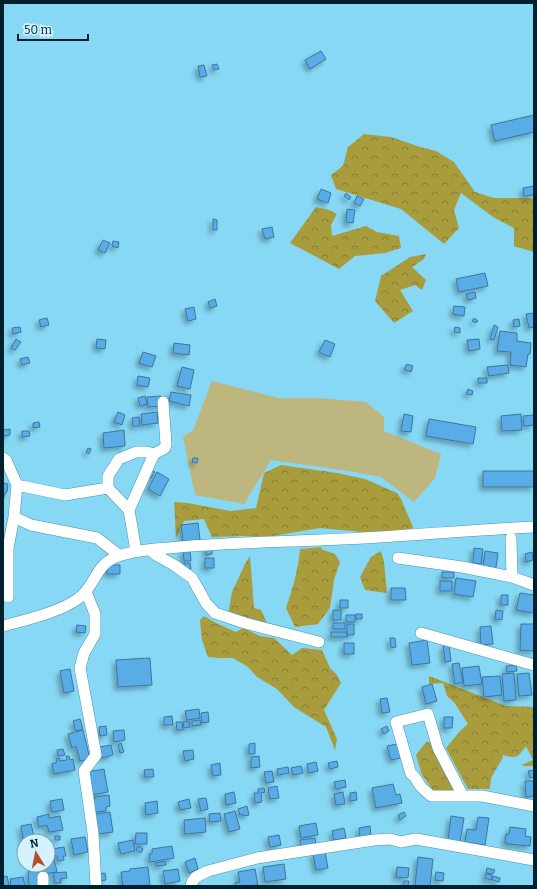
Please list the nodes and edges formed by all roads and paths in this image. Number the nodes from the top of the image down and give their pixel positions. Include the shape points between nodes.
1 (163, 402) dead end
2 (154, 454) junction
3 (3, 458) edge
4 (17, 485) junction
5 (108, 488) junction
6 (129, 510) junction
7 (14, 517) junction
8 (534, 527) edge
9 (511, 538) dead end
10 (150, 550) junction
11 (136, 551) junction
12 (119, 555) junction
13 (398, 558) dead end
14 (512, 577) junction
15 (534, 586) edge
16 (86, 592) junction
17 (8, 598) dead end
18 (3, 626) edge
19 (421, 633) dead end
20 (319, 642) dead end
21 (534, 665) edge
22 (463, 796) junction
23 (534, 806) edge
24 (534, 860) edge
25 (96, 886) edge
26 (192, 886) edge

1 - 2 street via 166,444 165,448
2 - 5 street via 136,452 119,459 108,476
2 - 6 street
3 - 4 street
4 - 5 street via 65,494
4 - 7 street
5 - 6 street
6 - 11 street
7 - 12 street via 30,525 97,538
7 - 17 street via 8,548
8 - 10 street
9 - 14 street
10 - 11 street
10 - 20 street via 192,578 206,603 215,613
11 - 12 street
12 - 16 street via 103,565
13 - 14 street
14 - 15 street
16 - 18 street via 78,599 50,613
16 - 25 street via 95,614 95,634 84,653 80,668 96,755 84,772 93,833
19 - 21 street
22 - 22 street via 431,796 421,787 411,774 396,722 428,714 438,748
22 - 23 street via 482,796
24 - 26 street via 416,839 401,842 390,839 374,840 257,858 208,871 196,877

